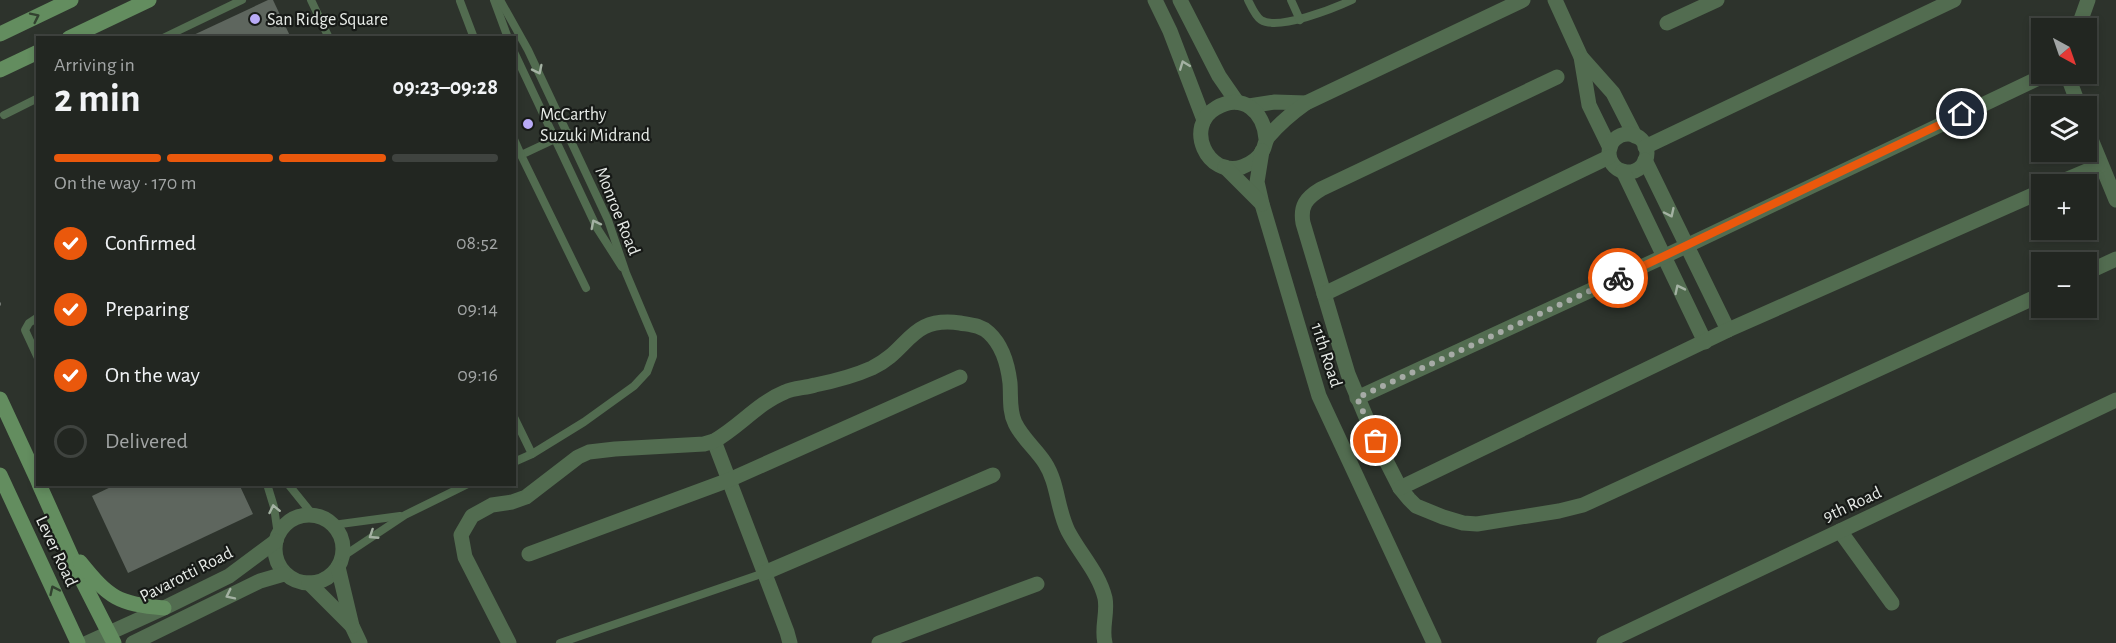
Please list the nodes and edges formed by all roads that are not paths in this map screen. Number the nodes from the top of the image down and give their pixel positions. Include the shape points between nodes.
1 (71, 0) edge
2 (149, 0) edge
3 (242, 0) edge
4 (311, 0) edge
5 (494, 0) edge
6 (500, 0) edge
7 (1155, 0) edge
8 (1180, 0) edge
9 (1248, 0) edge
10 (1292, 0) edge
11 (1352, 0) edge
12 (1523, 0) edge
13 (1555, 0) edge
14 (1717, 0) edge
15 (1954, 0) edge
16 (2088, 0) edge
17 (460, 1) edge
18 (1333, 4) edge
19 (2082, 18) edge
20 (1299, 20) junction
21 (1667, 23) dead end
22 (0, 34) edge
23 (73, 36) edge
24 (167, 36) edge
25 (328, 36) edge
26 (473, 36) edge
27 (507, 36) edge
28 (36, 53) edge
29 (516, 56) edge
30 (1581, 57) junction
31 (0, 70) edge
32 (1557, 77) dead end
33 (2031, 82) edge
34 (36, 99) edge
35 (1306, 103) junction
36 (1243, 104) junction
37 (4, 115) dead end
38 (1204, 120) junction
39 (568, 133) junction
40 (555, 139) junction
41 (516, 144) edge
42 (1264, 145) junction
43 (1642, 148) junction
44 (1610, 152) junction
45 (521, 155) junction
46 (2097, 155) edge
47 (2101, 165) junction
48 (1225, 167) junction
49 (1623, 171) junction
50 (2080, 174) edge
51 (2031, 196) edge
52 (2116, 200) edge
53 (1262, 204) junction
54 (1686, 246) junction
55 (1663, 257) junction
56 (2116, 259) edge
57 (2097, 268) edge
58 (626, 273) junction
59 (586, 288) dead end
60 (1324, 294) junction
61 (2031, 299) edge
62 (36, 318) edge
63 (1728, 330) junction
64 (1705, 342) junction
65 (36, 353) edge
66 (960, 377) dead end
67 (1357, 398) junction
68 (0, 399) edge
69 (2116, 400) edge
70 (516, 421) edge
71 (714, 441) junction
72 (532, 454) junction
73 (516, 461) edge
74 (0, 475) edge
75 (993, 475) dead end
76 (36, 479) edge
77 (729, 480) junction
78 (39, 486) edge
79 (268, 486) edge
80 (290, 486) edge
81 (464, 486) edge
82 (1400, 488) junction
83 (313, 515) junction
84 (405, 515) junction
85 (333, 525) junction
86 (1840, 531) junction
87 (277, 538) junction
88 (66, 545) junction
89 (529, 554) dead end
90 (340, 562) junction
91 (764, 573) junction
92 (284, 574) junction
93 (309, 584) junction
94 (1037, 584) dead end
95 (1892, 603) dead end
96 (164, 608) junction
97 (352, 626) junction
98 (111, 638) edge
99 (78, 643) edge
100 (87, 643) edge
101 (133, 643) edge
102 (360, 643) edge
103 (509, 643) edge
104 (560, 643) edge
105 (790, 643) edge
106 (879, 643) edge
107 (1105, 643) edge
108 (1434, 643) edge
109 (1604, 643) edge

22 -> 1 main road
2 - 23 main road
3 - 24 lane
4 - 25 lane
5 - 27 lane
6 -> 39 lane, Monroe Road
38 -> 7 street
8 - 36 street via 1219,76
9 - 20 lane via 1261,20
10 - 20 lane
11 - 18 lane
12 - 35 street
13 - 30 street
14 - 21 street
15 - 43 street
16 - 19 street
17 - 26 lane
18 - 20 lane
28 - 31 main road
29 - 40 lane, Monroe Road
30 - 43 street via 1612,93
30 - 44 street via 1589,105
32 - 60 street via 1311,195 1302,212
33 - 54 street
34 - 37 lane
35 - 36 street
35 - 42 street
36 - 38 street via 1224,104
36 - 42 street via 1259,115 1265,126
38 - 48 street via 1200,135 1203,149
39 - 40 lane
39 - 58 lane, Monroe Road via 608,220
40 - 45 lane
58 -> 40 lane, Monroe Road via 597,228
41 - 45 lane
42 - 48 street via 1253,162 1239,168
42 - 53 street, 11th Road via 1257,182
43 - 44 street via 1620,136 1612,143
43 - 49 street via 1643,165 1634,171
43 -> 54 street
44 - 49 street via 1614,166
44 - 60 street
45 - 59 lane
46 - 47 street
47 - 50 street
47 - 52 street
48 - 53 street, 11th Road
49 - 55 street
51 - 63 street
53 - 108 street, 11th Road via 1319,396
54 - 55 street
54 - 63 street
64 -> 55 street
55 - 67 street
56 - 57 street
58 - 72 lane, Monroe Road via 653,337 653,356 647,372 618,399
60 - 67 street
61 - 82 street via 1583,505 1477,524 1463,523 1416,506
62 - 65 lane via 26,330
63 - 64 street
64 - 82 street
66 - 77 street
67 - 82 street
68 - 76 main road, Lever Road
69 - 86 street, 9th Road
70 - 72 lane
71 - 77 street
71 - 103 street via 589,452 525,497 472,516 461,536 465,557
71 - 107 street via 786,391 855,375 874,366 926,325 946,321 979,326 999,346 1010,381 1014,422 1046,464 1068,531 1101,585 1107,611
72 - 73 lane
99 -> 74 main road, Lever Road
75 - 91 street
77 - 89 street
77 - 91 street
78 - 88 main road, Lever Road
87 -> 79 lane
80 - 83 lane
81 - 84 lane
83 - 85 street
83 - 87 street via 292,519
84 - 85 lane
84 -> 90 lane
85 - 90 street via 343,545
86 - 95 street
86 - 109 street, 9th Road
87 - 92 street via 276,558
87 - 96 street, Pavarotti Road via 229,576
88 - 96 main road via 117,598
88 - 98 main road, Lever Road
90 - 93 street via 330,576
90 - 97 street
91 - 104 lane
91 - 105 street
92 - 93 street
92 -> 101 street via 260,581
93 - 97 street
94 - 106 street
96 - 98 street, Pavarotti Road
97 - 102 street
98 - 100 street, Pavarotti Road

